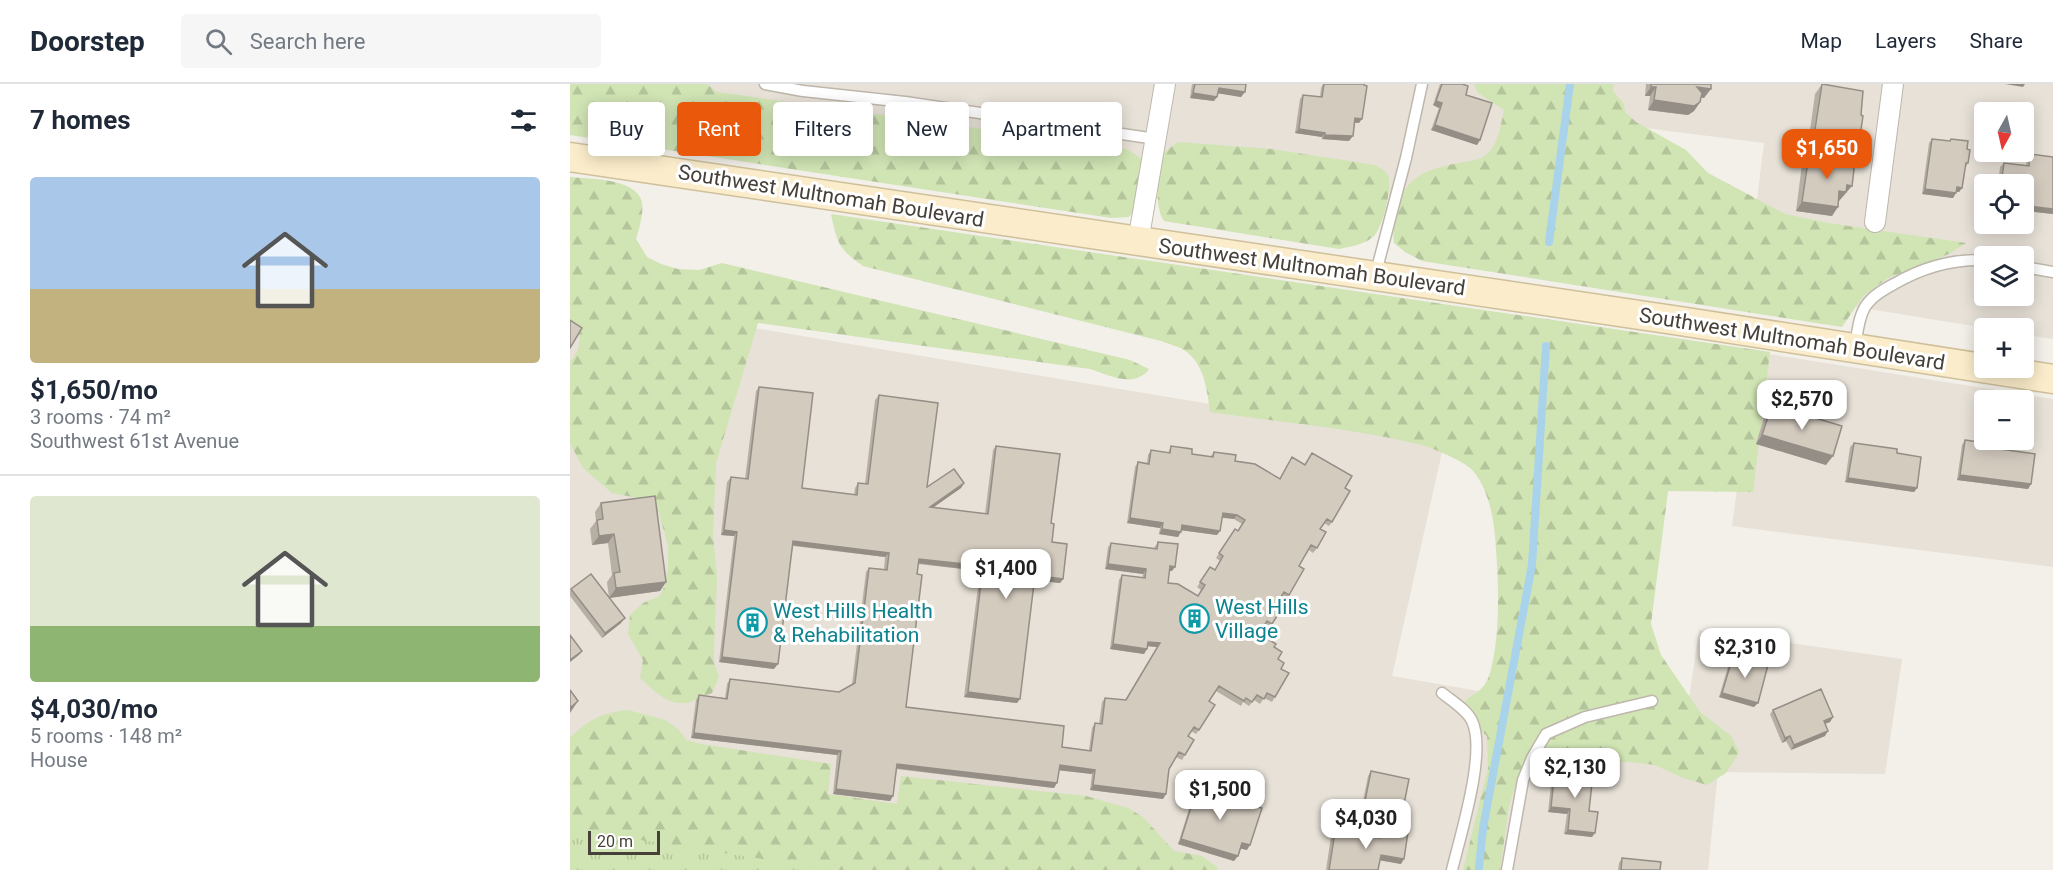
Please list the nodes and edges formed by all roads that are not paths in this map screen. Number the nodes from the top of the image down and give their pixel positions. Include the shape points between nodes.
1 (765, 84) edge
2 (1165, 84) edge
3 (1422, 84) edge
4 (1893, 84) edge
5 (1156, 139) junction
6 (570, 157) edge
7 (1875, 222) dead end
8 (1138, 242) junction
9 (1974, 261) edge
10 (2034, 269) edge
11 (2053, 272) edge
12 (1375, 277) junction
13 (1855, 349) junction
14 (2053, 379) edge
15 (1442, 693) dead end
16 (1652, 701) dead end
17 (1452, 870) edge
18 (1507, 870) edge

1 - 5 lane
2 - 5 street
3 - 12 lane
4 - 7 street
5 - 8 street
6 - 8 main road, Southwest Multnomah Boulevard
8 - 12 main road, Southwest Multnomah Boulevard
9 - 13 lane via 1950,262 1914,272 1880,291 1864,308
10 - 11 lane
12 - 13 main road, Southwest Multnomah Boulevard
13 - 14 main road, Southwest Multnomah Boulevard
15 - 17 lane via 1472,720 1477,736 1472,794
16 - 18 lane via 1585,717 1546,734 1523,780

